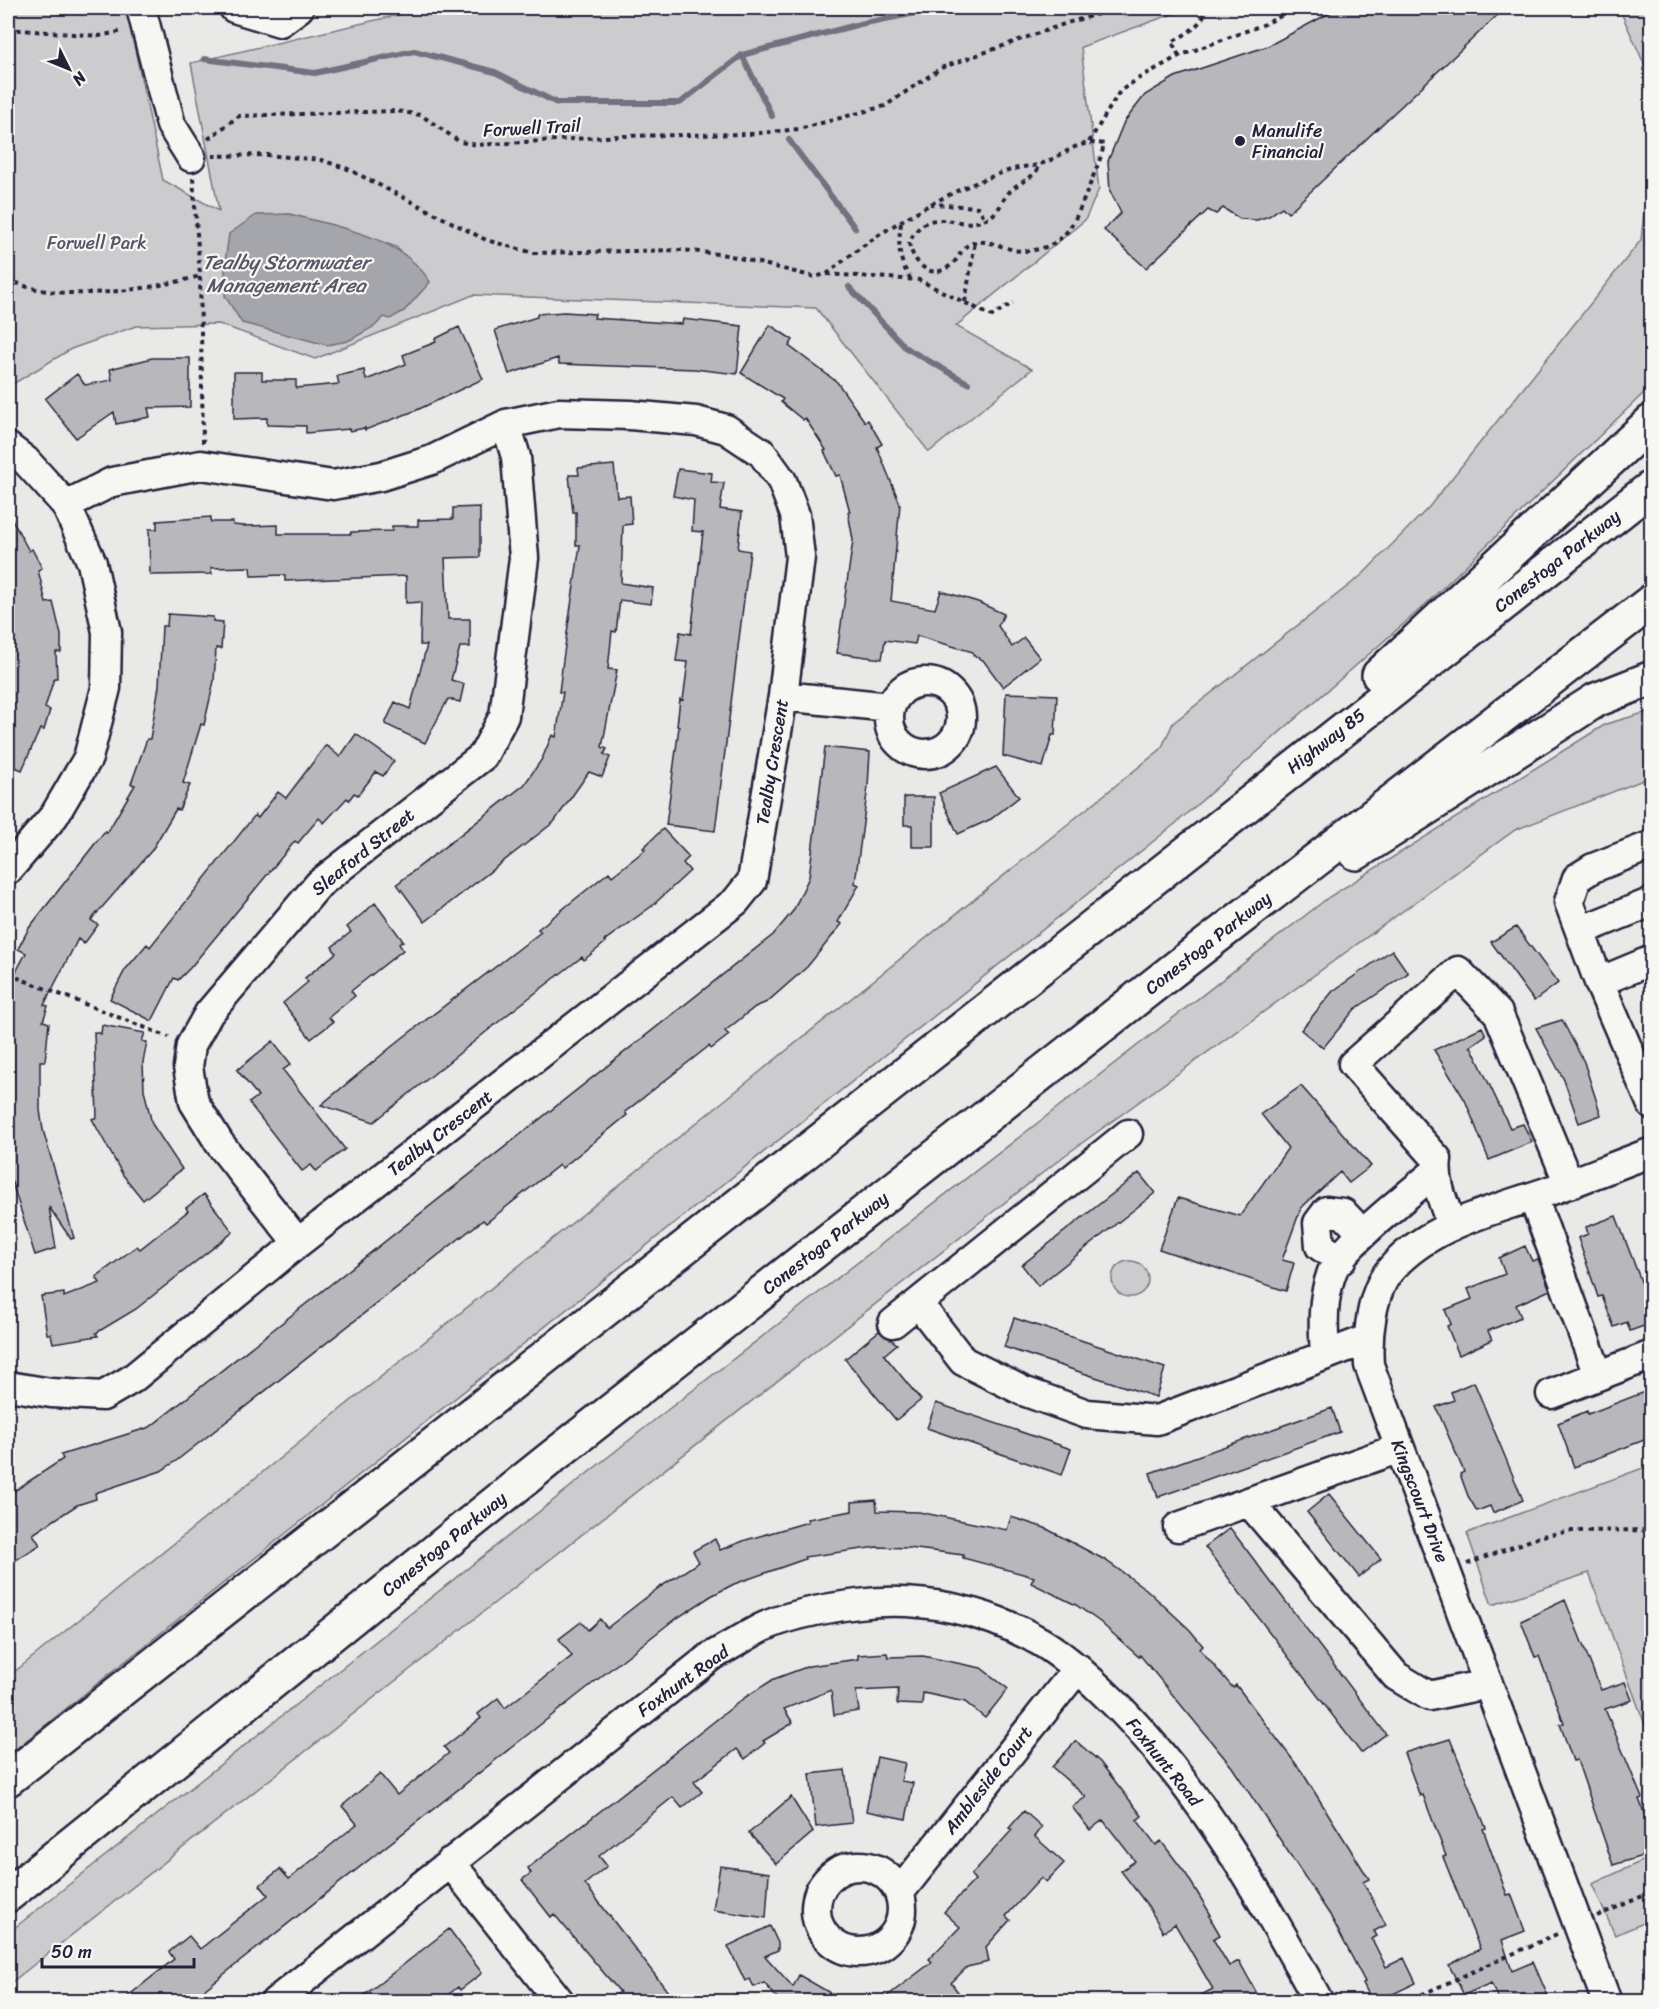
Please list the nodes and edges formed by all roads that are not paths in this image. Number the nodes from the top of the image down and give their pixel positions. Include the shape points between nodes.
1 (234, 8) edge
2 (299, 8) edge
3 (143, 17) edge
4 (191, 156) road end
5 (1652, 420) edge
6 (506, 424) junction
7 (8, 447) edge
8 (1652, 487) edge
9 (66, 506) junction
10 (1652, 601) edge
11 (1462, 634) joint
12 (1652, 678) edge
13 (783, 696) junction
14 (890, 706) dead end
15 (1652, 845) edge
16 (1191, 849) junction
17 (8, 870) edge
18 (1652, 902) edge
19 (1580, 931) junction
20 (1652, 960) edge
21 (1172, 971) junction
22 (1599, 982) junction
23 (1652, 1105) edge
24 (1128, 1134) dead end
25 (1652, 1152) edge
26 (1435, 1172) junction
27 (1569, 1184) junction
28 (1533, 1197) junction
29 (1452, 1226) junction
30 (1363, 1234) junction
31 (298, 1244) junction
32 (1341, 1260) junction
33 (918, 1303) junction
34 (893, 1323) dead end
35 (1368, 1339) junction
36 (1325, 1354) junction
37 (1652, 1355) edge
38 (1598, 1375) junction
39 (8, 1386) edge
40 (1551, 1394) dead end
41 (1400, 1448) junction
42 (1250, 1503) junction
43 (1178, 1527) dead end
44 (1078, 1668) junction
45 (1487, 1684) junction
46 (8, 1779) edge
47 (450, 1862) junction
48 (899, 1893) dead end
49 (8, 1895) edge
50 (275, 2001) edge
51 (560, 2001) edge
52 (1319, 2001) edge
53 (1607, 2001) edge

1 - 2 street via 280,22
3 - 4 street via 171,125
5 - 16 highway
6 - 9 street, Tealby Crescent via 432,460 381,476 333,485 201,465 112,482
6 - 13 street, Tealby Crescent via 559,413 696,421 726,429 762,453 782,481 795,515 800,557
6 - 31 street, Sleaford Street via 516,457 524,558 504,716 483,756 319,884 208,1013 191,1045 188,1067 194,1102 220,1144
7 - 9 street via 25,460
8 - 11 highway, Conestoga Parkway
9 - 17 street via 92,563 107,632 106,688 88,758 54,816
10 - 21 highway, Conestoga Parkway
11 - 16 highway, Highway 85
12 - 21 highway via 1596,700
13 - 14 street
13 - 31 street, Tealby Crescent via 752,881 736,901
15 - 19 street via 1577,878 1569,902
16 - 46 highway
18 - 19 street
19 - 22 street
20 - 22 street
21 - 49 highway, Conestoga Parkway via 551,1458
22 - 23 street
24 - 33 street
25 - 27 street, Kingscourt Drive
26 - 27 street via 1437,1159 1353,1064 1458,971 1498,1013
26 - 29 street
26 - 30 street
27 - 28 street, Kingscourt Drive
28 - 29 street, Kingscourt Drive
28 - 38 street
29 - 35 street, Kingscourt Drive via 1416,1246 1389,1271 1372,1310
30 - 32 street
30 - 32 street via 1343,1213 1328,1211 1318,1223 1320,1246
31 - 39 street, Tealby Crescent via 132,1379 103,1396
32 - 36 street via 1333,1269 1322,1317
33 - 34 street
33 - 36 street via 963,1361 1023,1391 1087,1414 1157,1420
35 - 36 street
35 - 41 street, Kingscourt Drive via 1369,1365
37 - 38 street
38 - 40 street
41 - 42 street
41 - 45 street, Kingscourt Drive
42 - 43 street
42 - 45 street via 1396,1676 1429,1696
44 - 47 street, Foxhunt Road via 1042,1642 1002,1623 926,1603 878,1601 815,1611 763,1627 710,1658
44 - 48 street, Ambleside Court
44 - 52 street, Foxhunt Road via 1136,1722 1200,1806 1286,1941
45 - 53 street, Kingscourt Drive
47 - 50 street, Foxhunt Road
47 - 51 street

